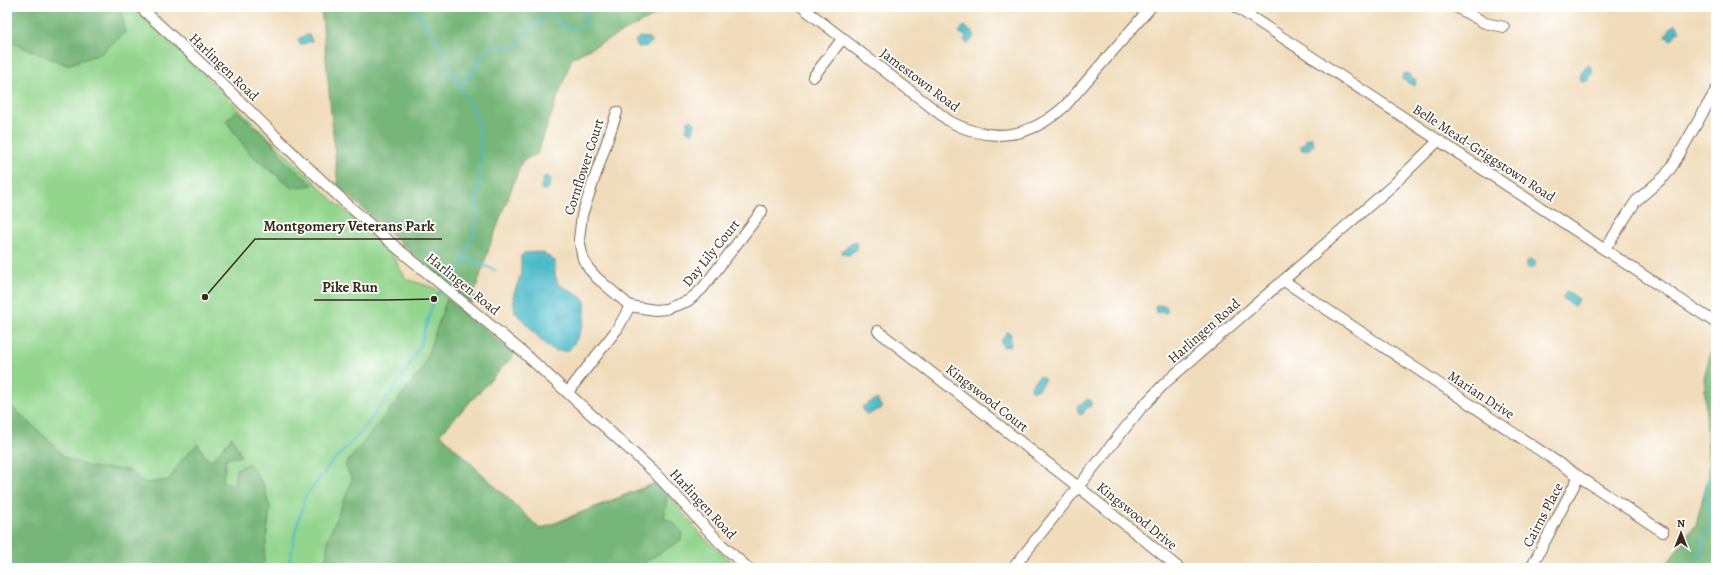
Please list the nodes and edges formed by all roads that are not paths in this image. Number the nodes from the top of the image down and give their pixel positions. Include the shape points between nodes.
1 (140, 7) edge
2 (802, 7) edge
3 (1151, 7) edge
4 (1236, 7) edge
5 (1456, 7) edge
6 (1504, 27) dead end
7 (843, 38) junction
8 (813, 77) dead end
9 (1716, 90) edge
10 (617, 112) dead end
11 (1438, 141) junction
12 (762, 212) dead end
13 (1605, 249) junction
14 (1284, 281) junction
15 (630, 306) junction
16 (1716, 323) edge
17 (878, 331) dead end
18 (568, 392) junction
19 (1579, 476) junction
20 (1078, 487) junction
21 (1663, 532) dead end
22 (748, 568) edge
23 (1013, 568) edge
24 (1179, 568) edge
25 (1531, 568) edge

1 - 18 street, Harlingen Road via 307,167 397,248
2 - 7 street, Jamestown Road
3 - 7 street, Jamestown Road via 1056,115 1035,128 1008,135 973,132 949,121
4 - 11 street, Belle Mead-Griggstown Road
5 - 6 street via 1485,23
7 - 8 street
9 - 13 street via 1673,165 1665,176 1636,201
10 - 15 street, Cornflower Court via 582,215 579,238 583,259 589,269
11 - 13 street, Belle Mead-Griggstown Road
11 - 14 street, Harlingen Road via 1392,186
12 - 15 street, Day Lily Court via 702,289 688,301 655,310
13 - 16 street, Belle Mead-Griggstown Road
14 - 19 street, Marian Drive
14 - 20 street, Harlingen Road via 1165,383 1142,407
15 - 18 street via 618,328
17 - 20 street, Kingswood Court
18 - 22 street, Harlingen Road via 653,471 716,539
19 - 21 street, Marian Drive
19 - 25 street, Cairns Place
20 - 23 street, Harlingen Road
20 - 24 street, Kingswood Drive

